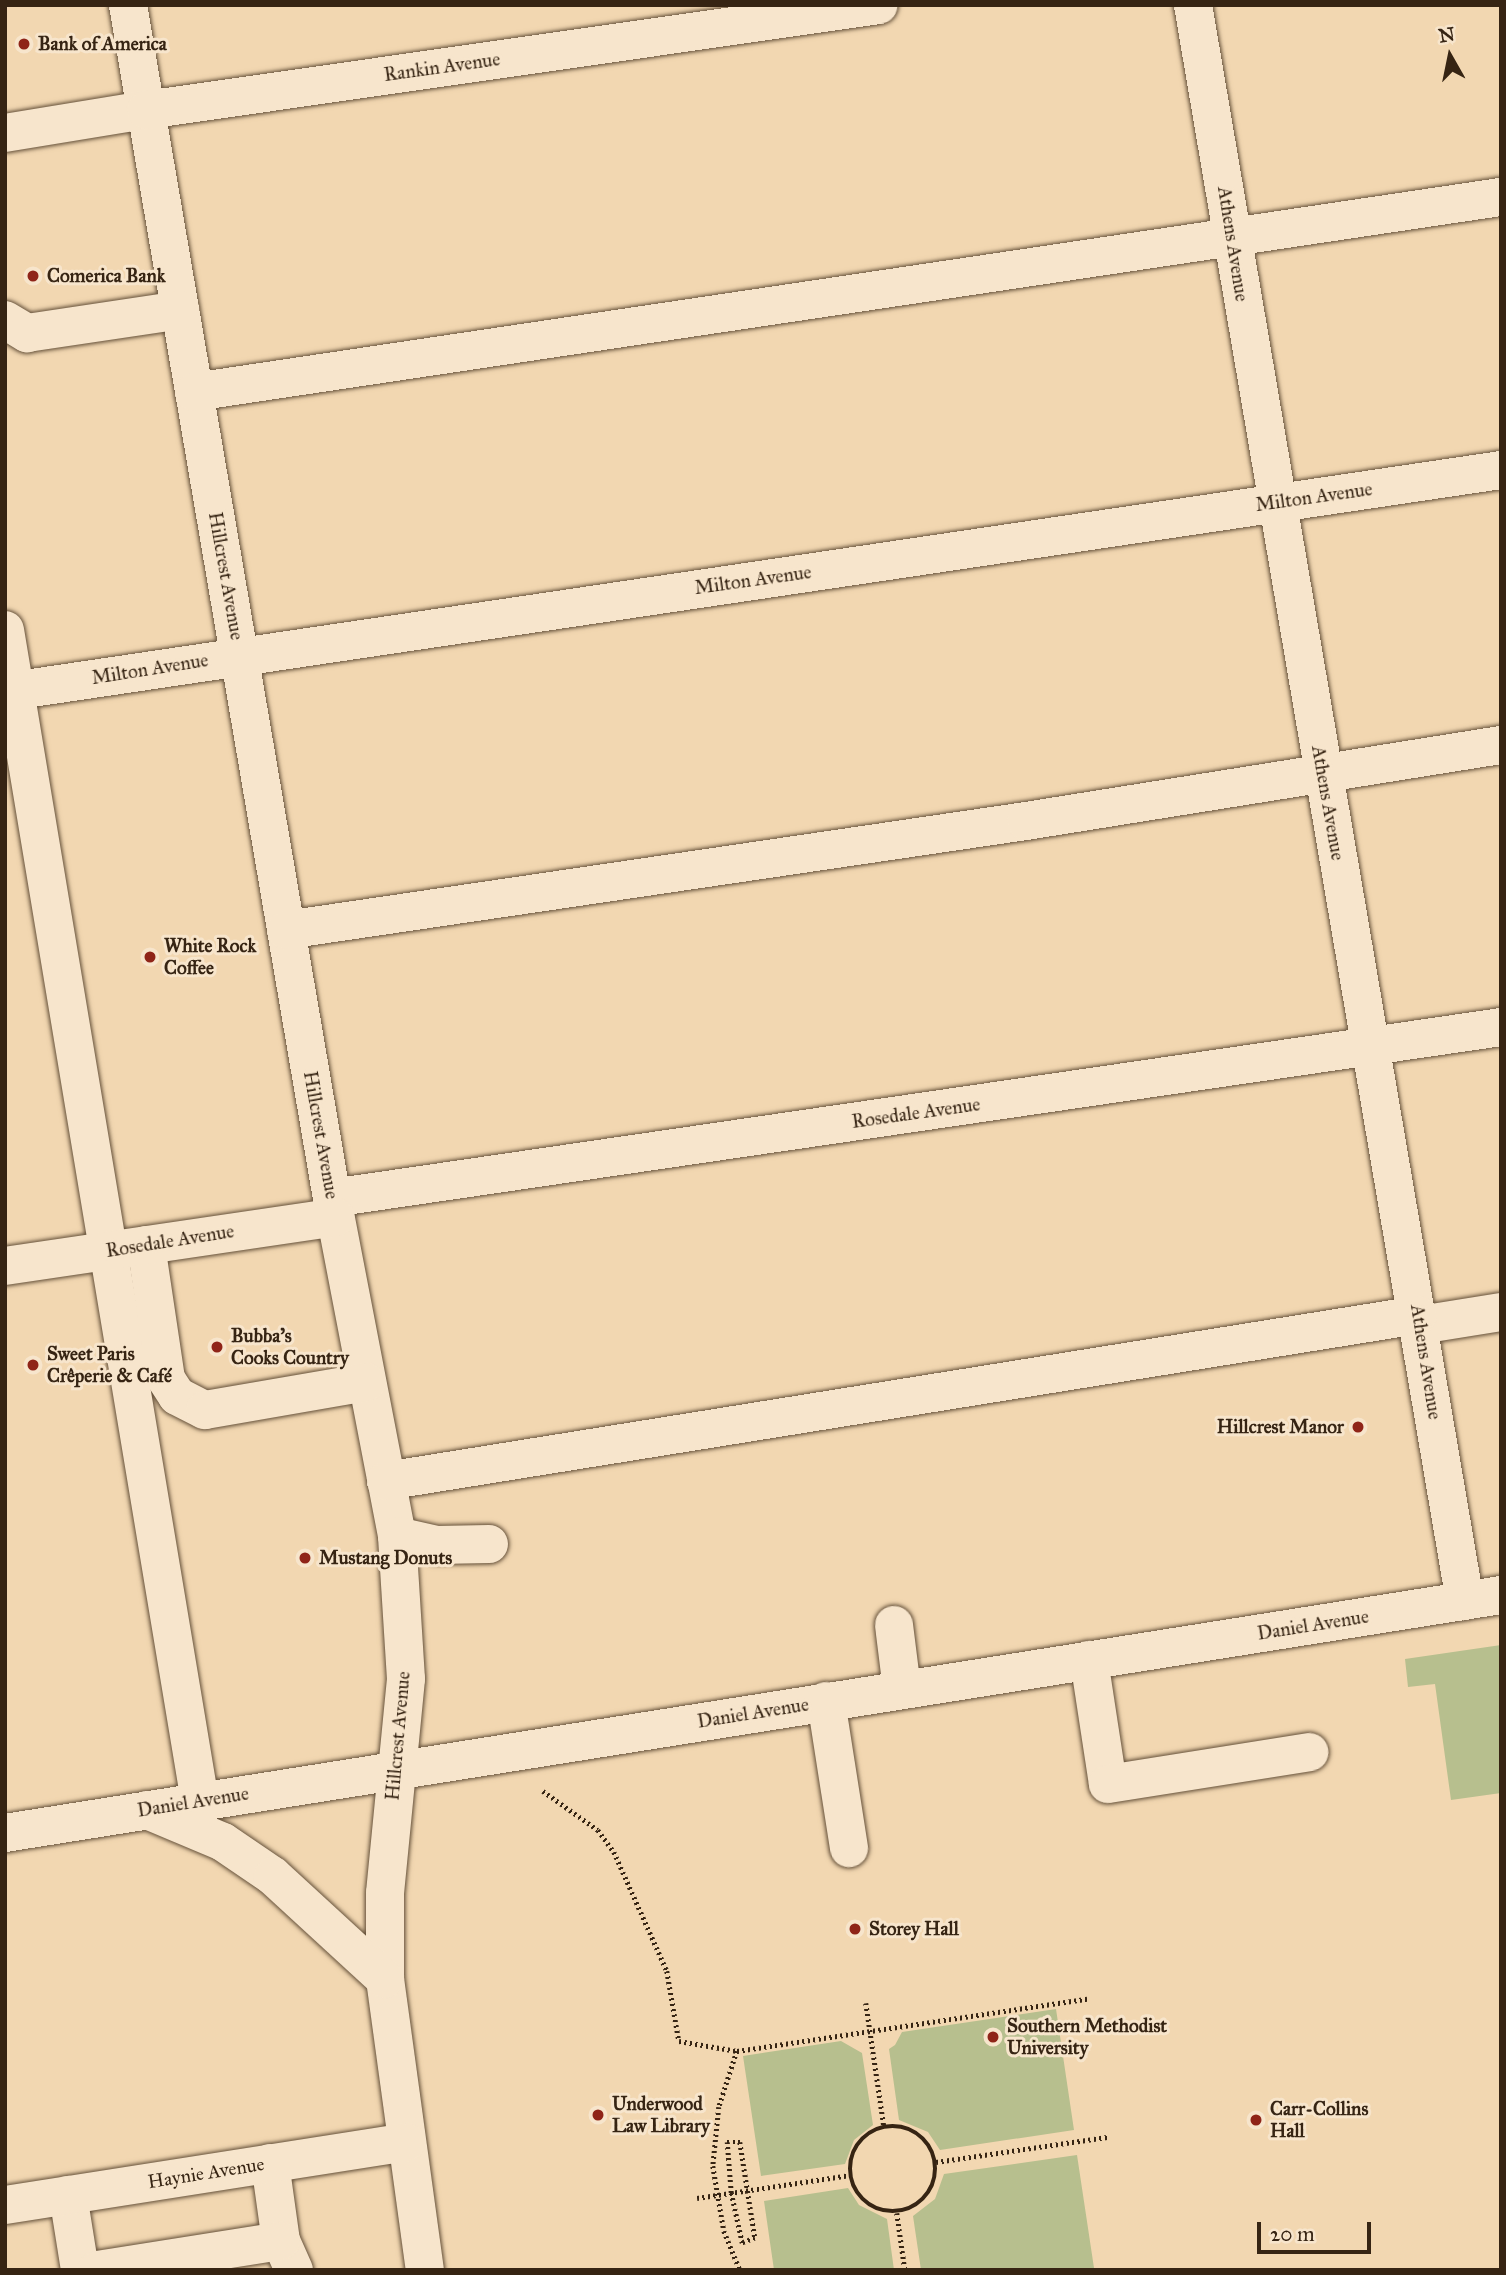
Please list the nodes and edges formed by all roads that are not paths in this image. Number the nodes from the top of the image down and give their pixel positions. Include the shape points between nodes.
1 (128, 5) edge
2 (879, 5) edge
3 (1193, 5) edge
4 (146, 110) junction
5 (5, 133) edge
6 (1501, 197) edge
7 (1231, 236) junction
8 (180, 310) junction
9 (5, 320) edge
10 (194, 392) junction
11 (1501, 470) edge
12 (1276, 503) junction
13 (5, 630) edge
14 (239, 654) junction
15 (10, 691) edge
16 (1501, 745) edge
17 (1323, 773) junction
18 (286, 930) junction
19 (1501, 1027) edge
20 (1371, 1047) junction
21 (334, 1208) junction
22 (128, 1248) junction
23 (5, 1266) edge
24 (1501, 1312) edge
25 (1419, 1320) junction
26 (367, 1382) junction
27 (386, 1481) junction
28 (397, 1536) junction
29 (489, 1544) dead end
30 (1483, 1598) edge
31 (894, 1625) dead end
32 (1089, 1660) junction
33 (902, 1689) junction
34 (826, 1701) junction
35 (1309, 1752) dead end
36 (395, 1769) junction
37 (200, 1801) junction
38 (147, 1810) junction
39 (5, 1832) edge
40 (849, 1847) dead end
41 (385, 1979) junction
42 (406, 2142) junction
43 (270, 2163) junction
44 (68, 2194) junction
45 (5, 2204) edge
46 (287, 2255) edge
47 (80, 2270) edge
48 (97, 2270) edge
49 (425, 2270) edge

1 - 4 street, Hillcrest Avenue
2 - 4 street, Rankin Avenue
3 - 7 street, Athens Avenue
4 - 5 street, Rankin Avenue
4 - 8 street, Hillcrest Avenue
6 - 7 street
7 - 10 street
7 - 12 street, Athens Avenue
8 - 9 street via 27,333
8 - 10 street, Hillcrest Avenue
10 - 14 street, Hillcrest Avenue
11 - 12 street, Milton Avenue
12 - 14 street, Milton Avenue
12 - 17 street, Athens Avenue
13 - 15 street
14 - 15 street, Milton Avenue
14 - 18 street, Hillcrest Avenue
15 - 22 street
16 - 17 street
17 - 18 street
17 - 20 street, Athens Avenue
18 - 21 street, Hillcrest Avenue
19 - 20 street, Rosedale Avenue
20 - 21 street, Rosedale Avenue
20 - 25 street, Athens Avenue
21 - 22 street, Rosedale Avenue
21 - 26 street, Hillcrest Avenue
22 - 23 street, Rosedale Avenue
22 - 26 street via 166,1379 177,1396 205,1410
22 - 37 street
24 - 25 street
25 - 27 street
25 - 30 street, Athens Avenue
26 - 27 street, Hillcrest Avenue
27 - 28 street, Hillcrest Avenue
28 - 29 street via 437,1545
28 - 36 street, Hillcrest Avenue via 406,1679
30 - 32 street, Daniel Avenue
31 - 33 street
32 - 33 street, Daniel Avenue
32 - 35 street via 1108,1784
33 - 34 street, Daniel Avenue
34 - 36 street, Daniel Avenue
34 - 40 street
36 - 37 street, Daniel Avenue
36 - 41 street, Hillcrest Avenue via 385,1893
37 - 38 street, Daniel Avenue
38 - 39 street, Daniel Avenue
38 - 41 street via 223,1842 273,1876
41 - 42 street, Hillcrest Avenue
42 - 43 street, Haynie Avenue
42 - 49 street, Hillcrest Avenue
43 - 44 street, Haynie Avenue
43 - 46 street
44 - 45 street, Haynie Avenue
44 - 47 street
46 - 48 street

